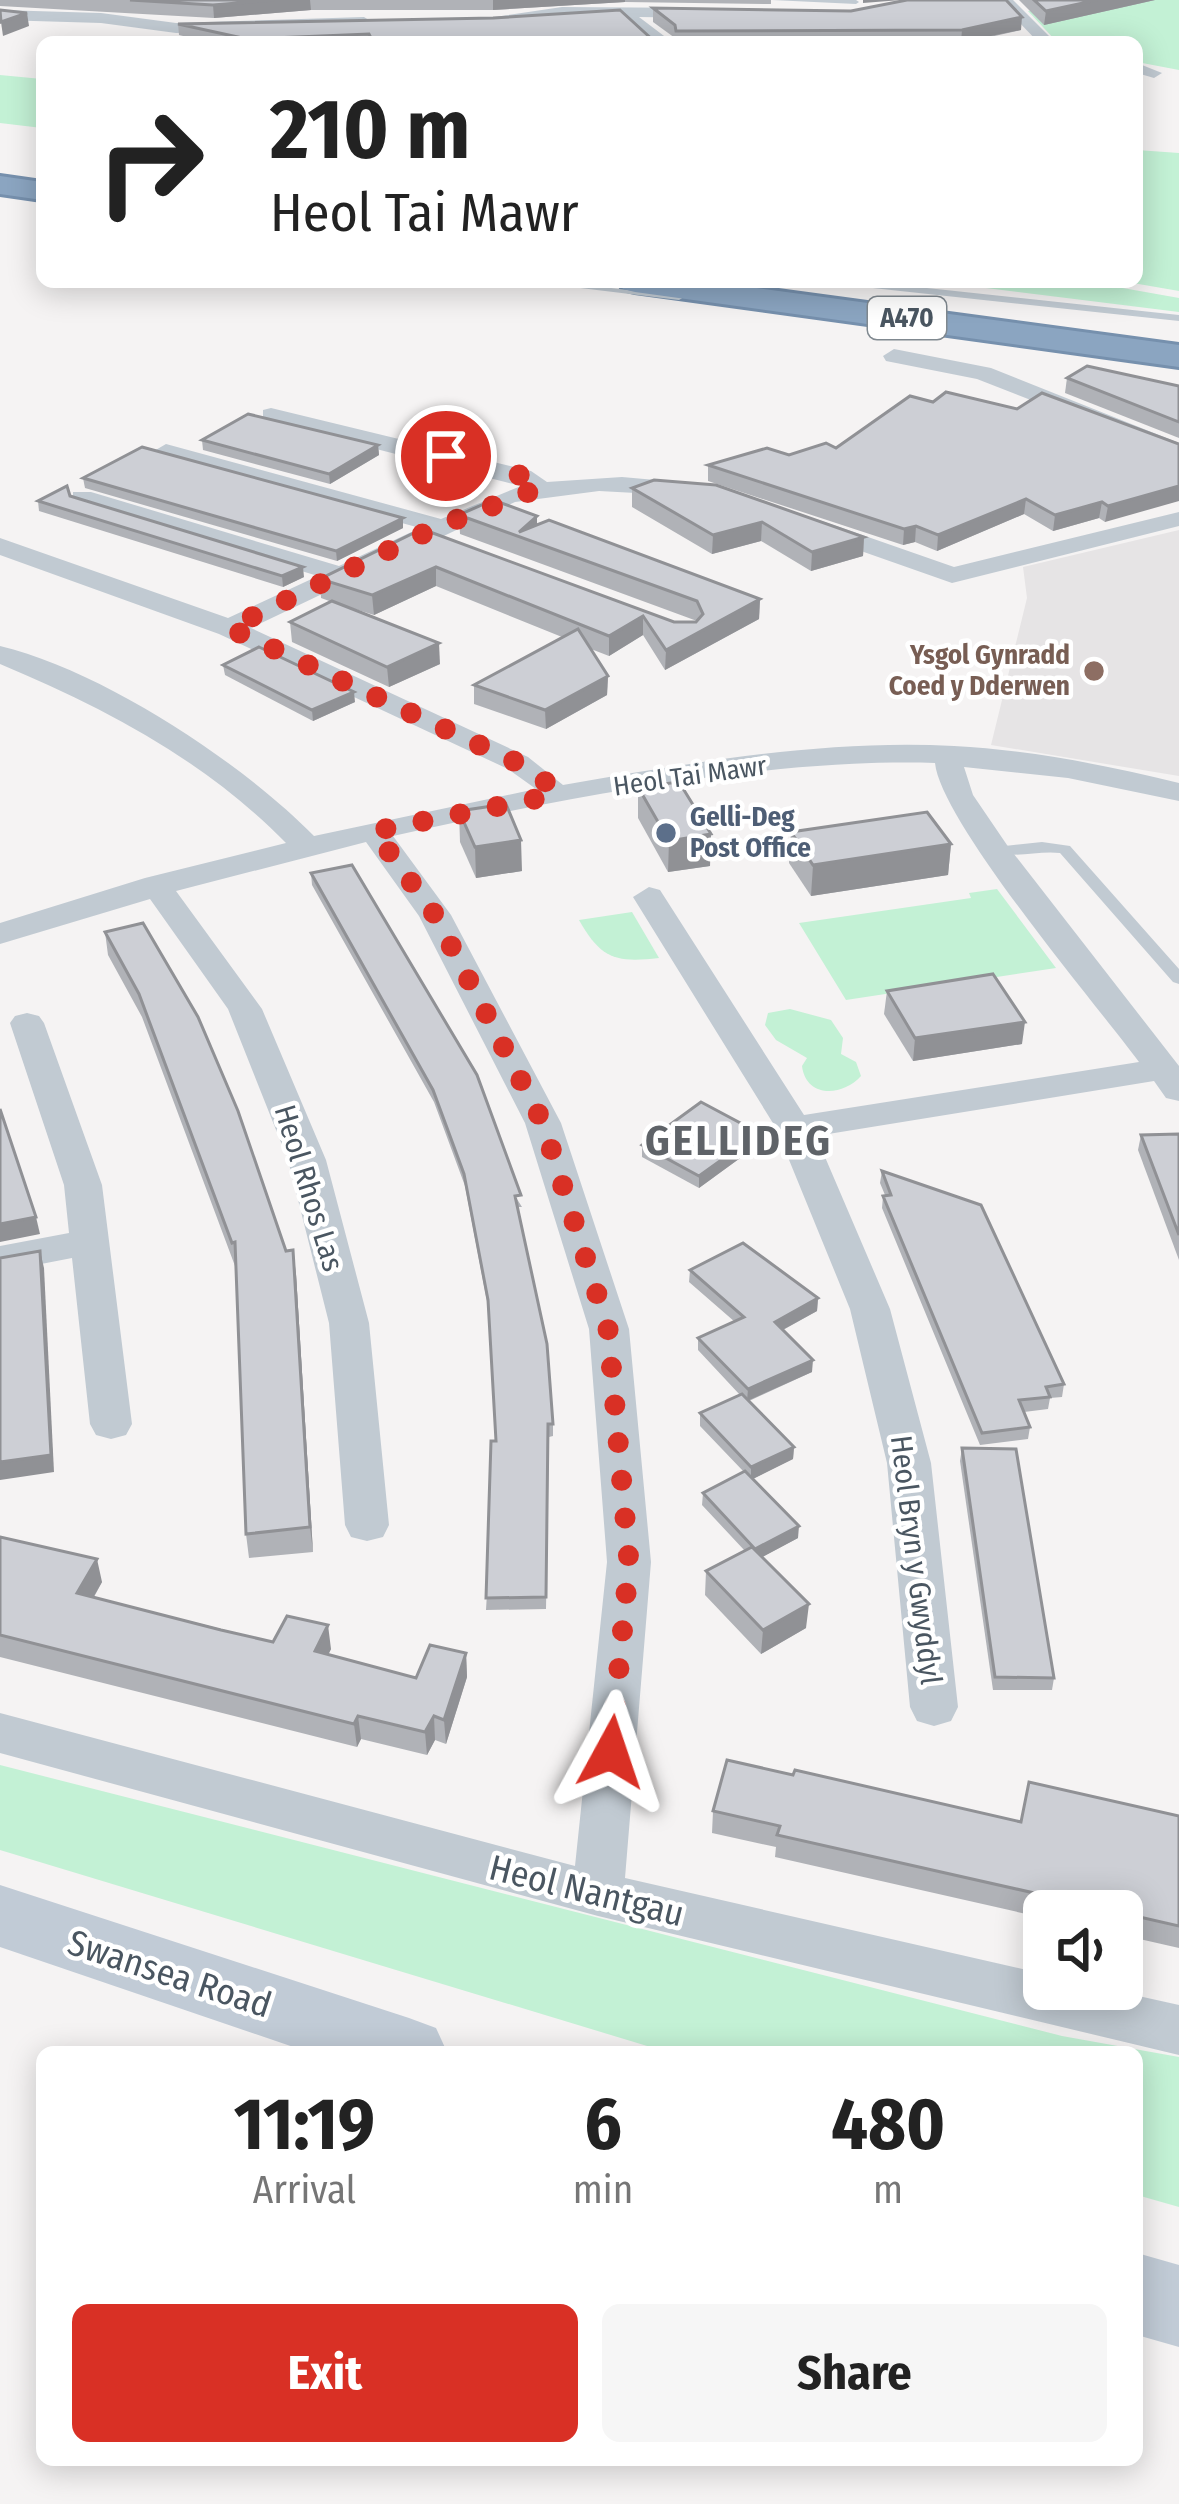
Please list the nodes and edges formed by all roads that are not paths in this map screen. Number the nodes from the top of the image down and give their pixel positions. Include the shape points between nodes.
1 (511, 0) edge
2 (775, 0) edge
3 (1005, 0) edge
4 (128, 2) edge
5 (360, 5) dead end
6 (862, 8) edge
7 (625, 11) junction
8 (562, 12) junction
9 (716, 14) edge
10 (0, 15) edge
11 (761, 16) edge
12 (311, 20) junction
13 (474, 20) edge
14 (378, 22) edge
15 (176, 28) junction
16 (214, 28) junction
17 (179, 36) edge
18 (648, 36) edge
19 (1041, 36) edge
20 (0, 170) edge
21 (36, 176) edge
22 (0, 184) edge
23 (36, 190) edge
24 (592, 288) edge
25 (726, 288) edge
26 (901, 288) edge
27 (772, 291) edge
28 (1179, 318) edge
29 (1179, 331) edge
30 (894, 356) dead end
31 (1179, 356) edge
32 (271, 415) edge
33 (166, 451) edge
34 (1179, 451) edge
35 (540, 488) junction
36 (718, 493) edge
37 (82, 497) edge
38 (782, 515) edge
39 (1179, 519) edge
40 (431, 530) junction
41 (0, 546) edge
42 (467, 551) edge
43 (341, 575) junction
44 (229, 628) junction
45 (0, 654) edge
46 (951, 755) junction
47 (1179, 792) edge
48 (555, 795) junction
49 (374, 831) junction
50 (308, 847) junction
51 (996, 851) junction
52 (156, 885) junction
53 (649, 897) dead end
54 (3, 928) edge
55 (1178, 977) edge
56 (26, 1023) dead end
57 (1170, 1080) edge
58 (794, 1128) junction
59 (90, 1242) junction
60 (0, 1259) edge
61 (111, 1424) dead end
62 (367, 1525) dead end
63 (934, 1707) dead end
64 (0, 1733) edge
65 (598, 1894) junction
66 (0, 1916) edge
67 (1179, 2030) edge
68 (391, 2046) edge
69 (1143, 2296) edge
70 (1179, 2306) edge

1 - 8 street
2 - 6 lane
3 - 19 street
4 - 16 street
5 - 12 street
6 - 11 street
7 - 8 street
7 - 9 street
7 - 18 street
8 - 13 street
10 - 15 street
12 - 14 street
12 - 16 street
15 - 16 street
15 - 17 street
20 - 21 highway
22 - 23 highway
24 - 27 lane via 675,297
25 - 27 highway, A470
26 - 28 lane
27 - 29 highway, A470
27 - 31 highway, A470
30 - 34 street via 939,357
32 - 35 street via 523,476
33 - 40 street
35 - 36 street
35 - 40 street
37 - 43 street
38 - 39 street via 952,575
40 - 42 street
40 - 43 street
41 - 44 street
43 - 44 street
44 - 48 street via 518,763
45 - 50 street via 156,728 277,812
46 - 47 street, Heol Tai Mawr
46 - 48 street, Heol Tai Mawr via 775,764
46 - 51 street via 958,795
48 - 49 street, Heol Tai Mawr
49 - 50 street, Heol Tai Mawr
49 - 65 street via 435,915 543,1123 608,1329 629,1562
50 - 52 street, Heol Tai Mawr
51 - 55 lane via 1065,849
51 - 57 street
52 - 54 street, Heol Tai Mawr
52 - 62 street, Heol Rhos Las via 245,1009 307,1160 350,1323
53 - 58 street, Heol Bryn y Gwyddyl
56 - 59 street via 83,1185
57 - 58 street
58 - 63 street, Heol Bryn y Gwyddyl via 870,1309 909,1462
59 - 60 street
59 - 61 street
64 - 65 street, Heol Nantgau
65 - 67 street, Heol Nantgau
66 - 68 street, Swansea Road
69 - 70 street

